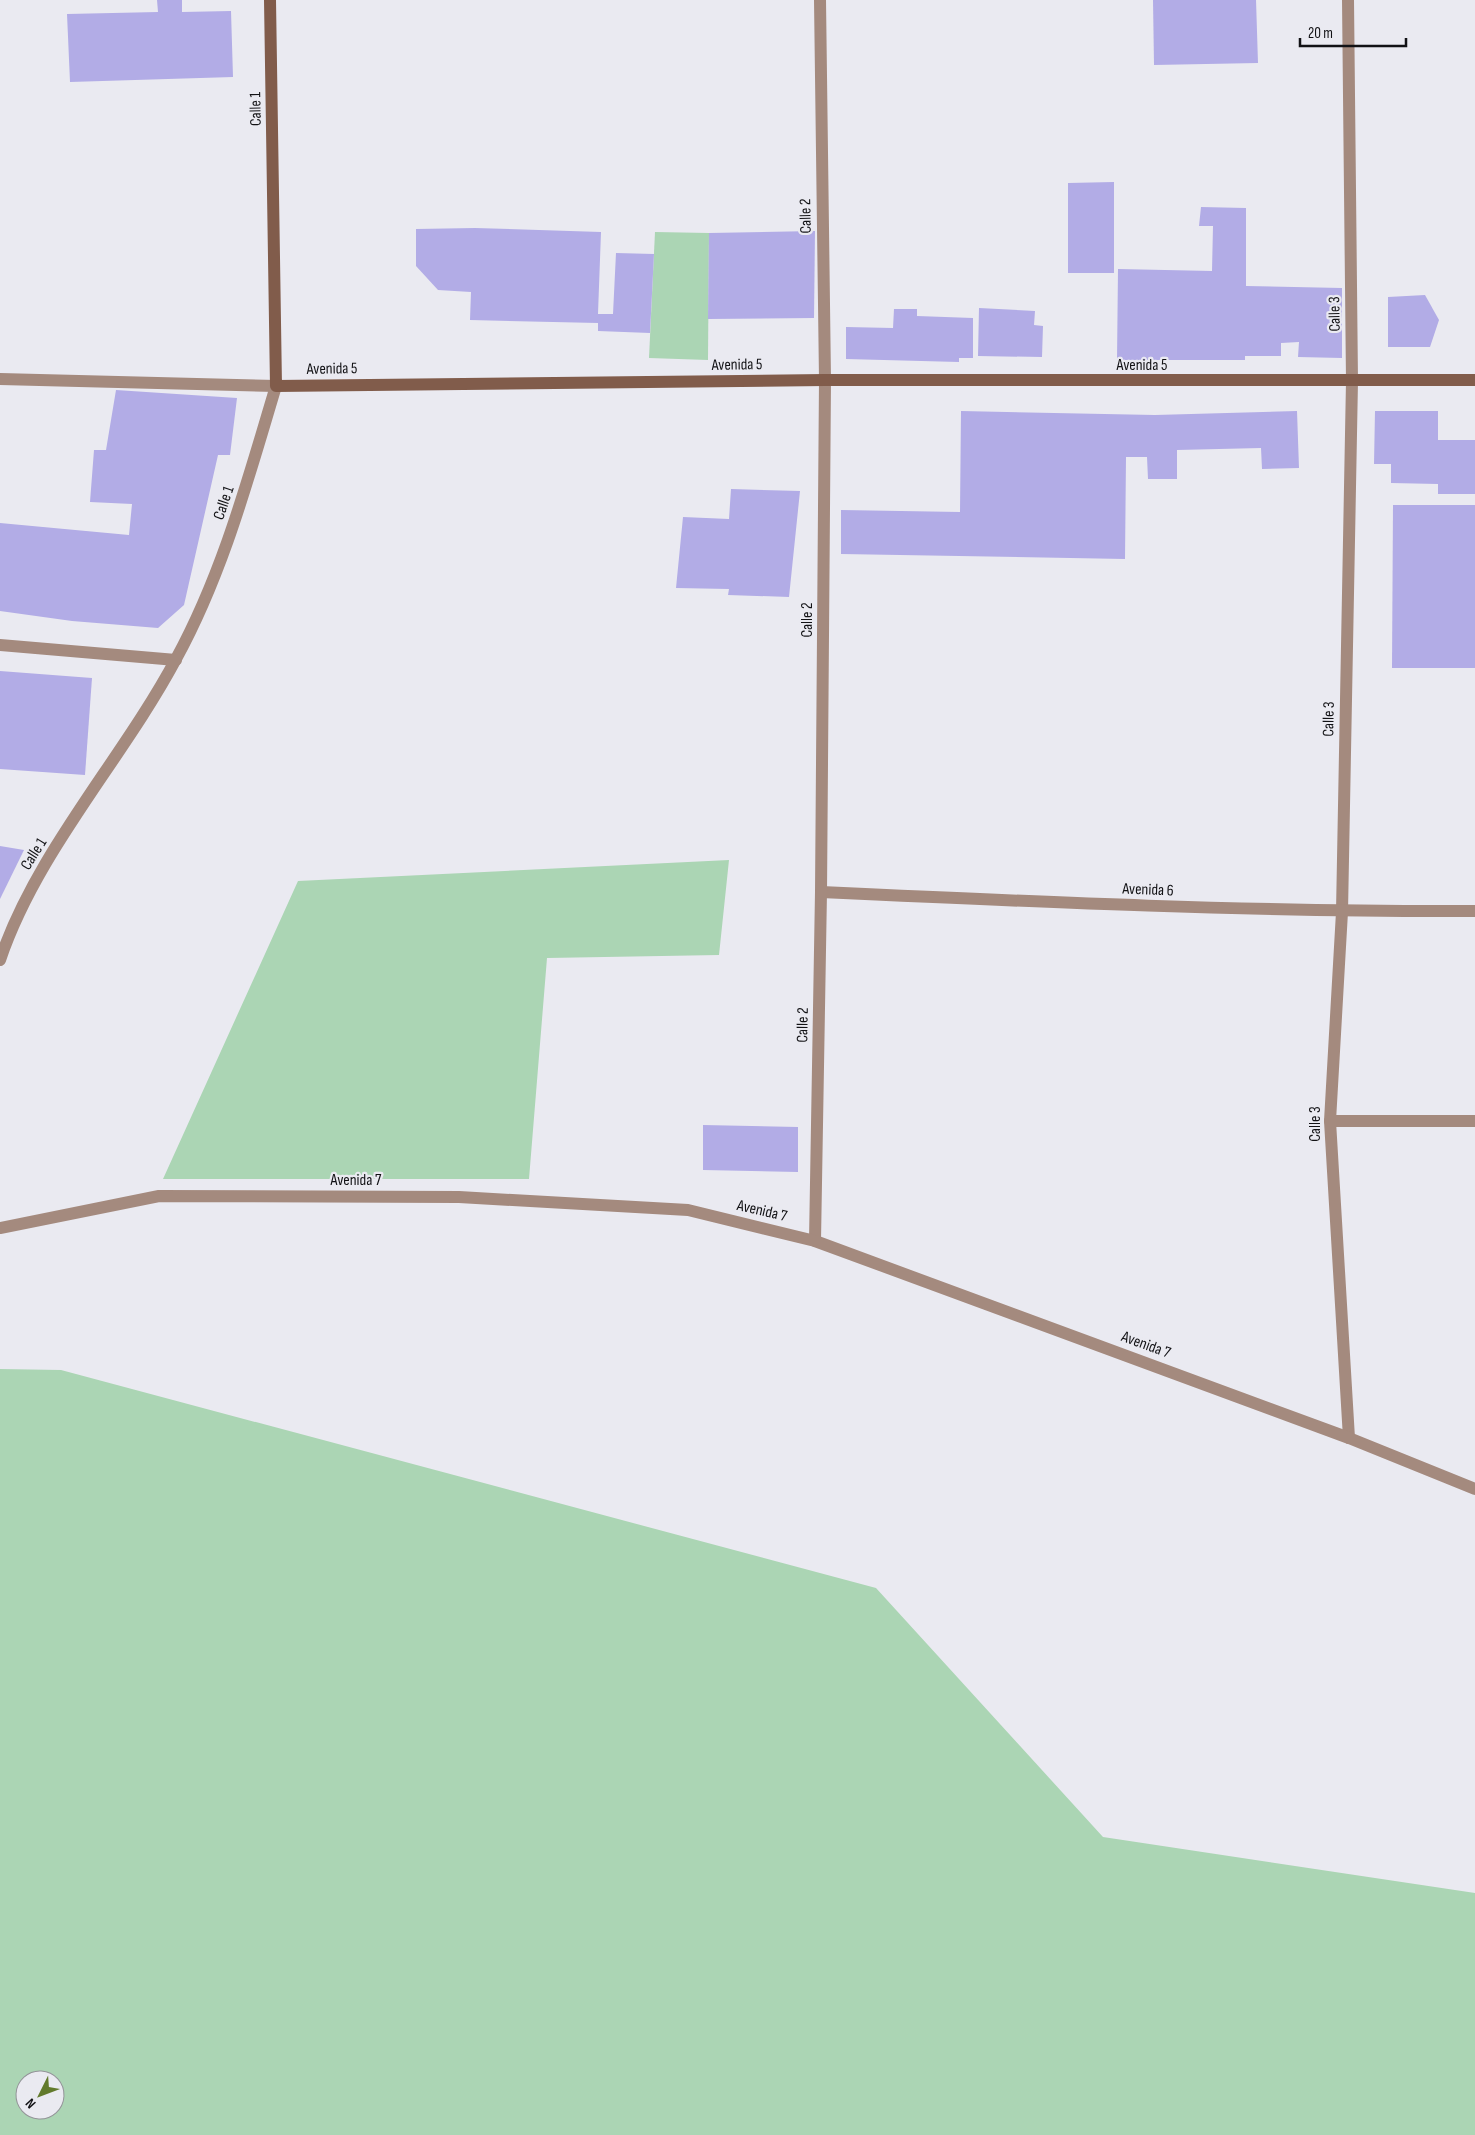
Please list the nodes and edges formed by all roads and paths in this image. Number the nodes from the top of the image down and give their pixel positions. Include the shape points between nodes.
1 (270, 0) edge
2 (820, 0) edge
3 (1348, 0) edge
4 (0, 379) edge
5 (824, 380) junction
6 (1475, 380) edge
7 (1352, 382) junction
8 (276, 386) junction
9 (0, 645) edge
10 (176, 660) junction
11 (821, 892) junction
12 (1475, 911) edge
13 (1342, 912) junction
14 (0, 960) edge
15 (1330, 1121) junction
16 (1475, 1121) edge
17 (0, 1228) edge
18 (815, 1241) junction
19 (1349, 1438) junction
20 (1475, 1489) edge

1 - 8 main road, Calle 1
2 - 5 street, Calle 2
3 - 7 street, Calle 3
4 - 8 street, Avenida 5
5 - 7 main road, Avenida 5
5 - 8 main road, Avenida 5
5 - 11 street, Calle 2
6 - 7 main road, Avenida 5
7 - 13 street, Calle 3
8 - 10 street, Calle 1 via 243,500 210,588
9 - 10 street
10 - 14 street, Calle 1 via 40,874
11 - 13 street, Avenida 6
11 - 18 street, Calle 2
12 - 13 street, Avenida 6
13 - 15 street, Calle 3
15 - 16 street
15 - 19 street, Calle 3
17 - 18 street, Avenida 7 via 159,1196 459,1196 688,1210
18 - 19 street, Avenida 7
19 - 20 street, Avenida 7

